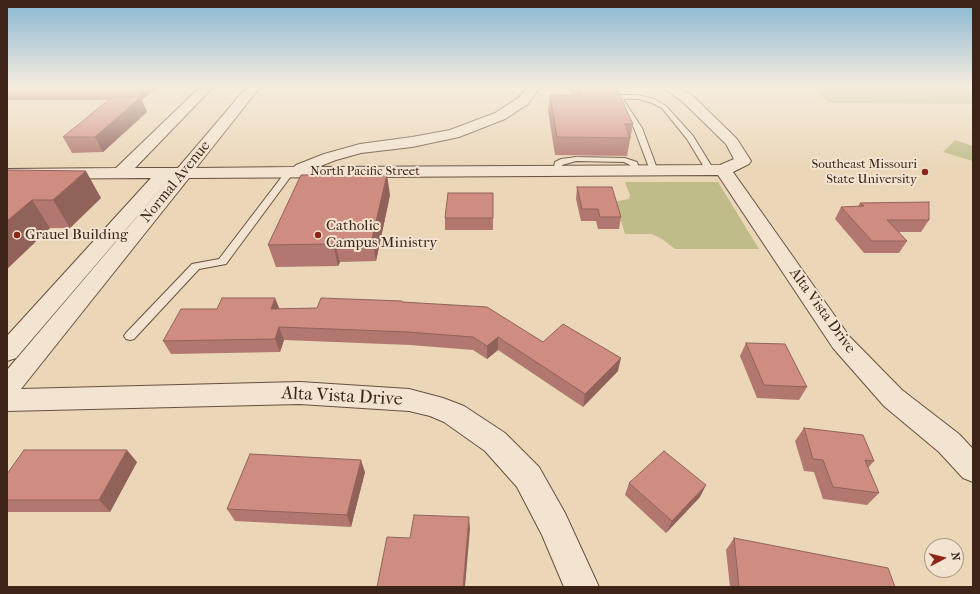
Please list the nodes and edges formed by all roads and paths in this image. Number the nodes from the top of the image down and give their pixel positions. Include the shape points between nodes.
1 (179, 115) edge
2 (228, 115) edge
3 (502, 115) edge
4 (630, 115) edge
5 (670, 115) edge
6 (704, 115) edge
7 (716, 170) junction
8 (654, 171) junction
9 (290, 172) junction
10 (121, 173) junction
11 (174, 173) junction
12 (7, 174) edge
13 (130, 336) dead end
14 (7, 352) edge
15 (7, 388) edge
16 (7, 400) edge
17 (973, 469) edge
18 (582, 587) edge

1 - 10 street
2 - 11 street, Normal Avenue
3 - 9 street via 454,134 360,148
4 - 8 lane via 638,128
5 - 7 lane
6 - 7 street via 732,142 743,161
7 - 8 street, North Pacific Street
7 - 17 street, Alta Vista Drive via 841,342 893,398 949,443
8 - 9 street, North Pacific Street
9 - 11 street, North Pacific Street
9 - 13 lane via 222,262 196,266
10 - 11 street, North Pacific Street
10 - 12 street, North Pacific Street
11 - 14 street, Normal Avenue
11 - 15 street, Normal Avenue
16 - 18 street, Alta Vista Drive via 300,393 409,400 434,406 454,414 495,442 528,477 554,524

